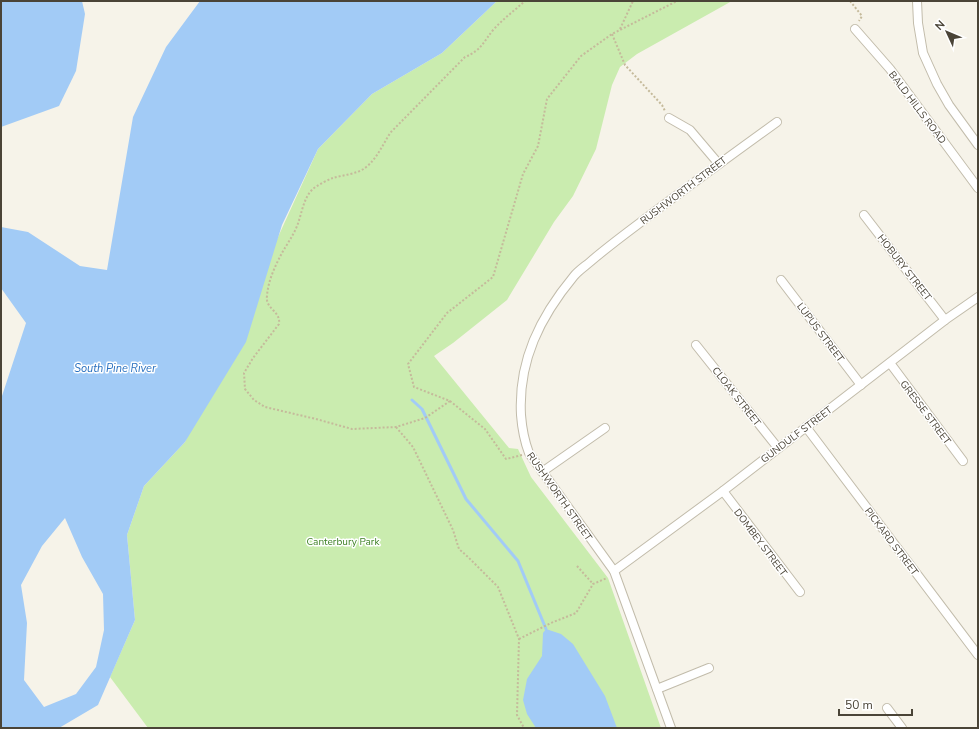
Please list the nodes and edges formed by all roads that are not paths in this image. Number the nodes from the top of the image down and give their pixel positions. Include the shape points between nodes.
1 (917, 1) edge
2 (855, 29) road end
3 (669, 118) road end
4 (777, 122) dead end
5 (978, 145) edge
6 (718, 163) junction
7 (978, 188) edge
8 (864, 215) dead end
9 (781, 280) dead end
10 (978, 297) edge
11 (945, 320) junction
12 (696, 345) dead end
13 (890, 363) junction
14 (861, 385) junction
15 (806, 427) junction
16 (605, 428) dead end
17 (778, 448) junction
18 (963, 461) dead end
19 (542, 472) junction
20 (723, 491) junction
21 (614, 571) junction
22 (800, 592) dead end
23 (978, 655) edge
24 (709, 668) dead end
25 (657, 689) junction
26 (887, 708) dead end
27 (671, 728) edge
28 (902, 728) edge

1 - 5 street via 923,53 949,105
2 - 7 street, BALD HILLS ROAD via 904,87
3 - 6 street via 690,130
4 - 6 street, RUSHWORTH STREET
6 - 19 street, RUSHWORTH STREET via 574,275 539,328 526,357 520,403 523,440 528,453
8 - 11 street, HOBURY STREET
9 - 14 street, LUPUS STREET
10 - 11 street, GUNDULF STREET
11 - 13 street, GUNDULF STREET
12 - 17 street, CLOAK STREET
13 - 14 street, GUNDULF STREET
13 - 18 street, GRESSE STREET
14 - 15 street, GUNDULF STREET
15 - 17 street, GUNDULF STREET
15 - 23 street, PICKARD STREET
16 - 19 street
17 - 20 street, GUNDULF STREET
19 - 21 street, RUSHWORTH STREET
20 - 21 street, GUNDULF STREET
20 - 22 street, DOMBEY STREET
21 - 25 street, RUSHWORTH STREET
24 - 25 street
25 - 27 street, RUSHWORTH STREET
26 - 28 street

